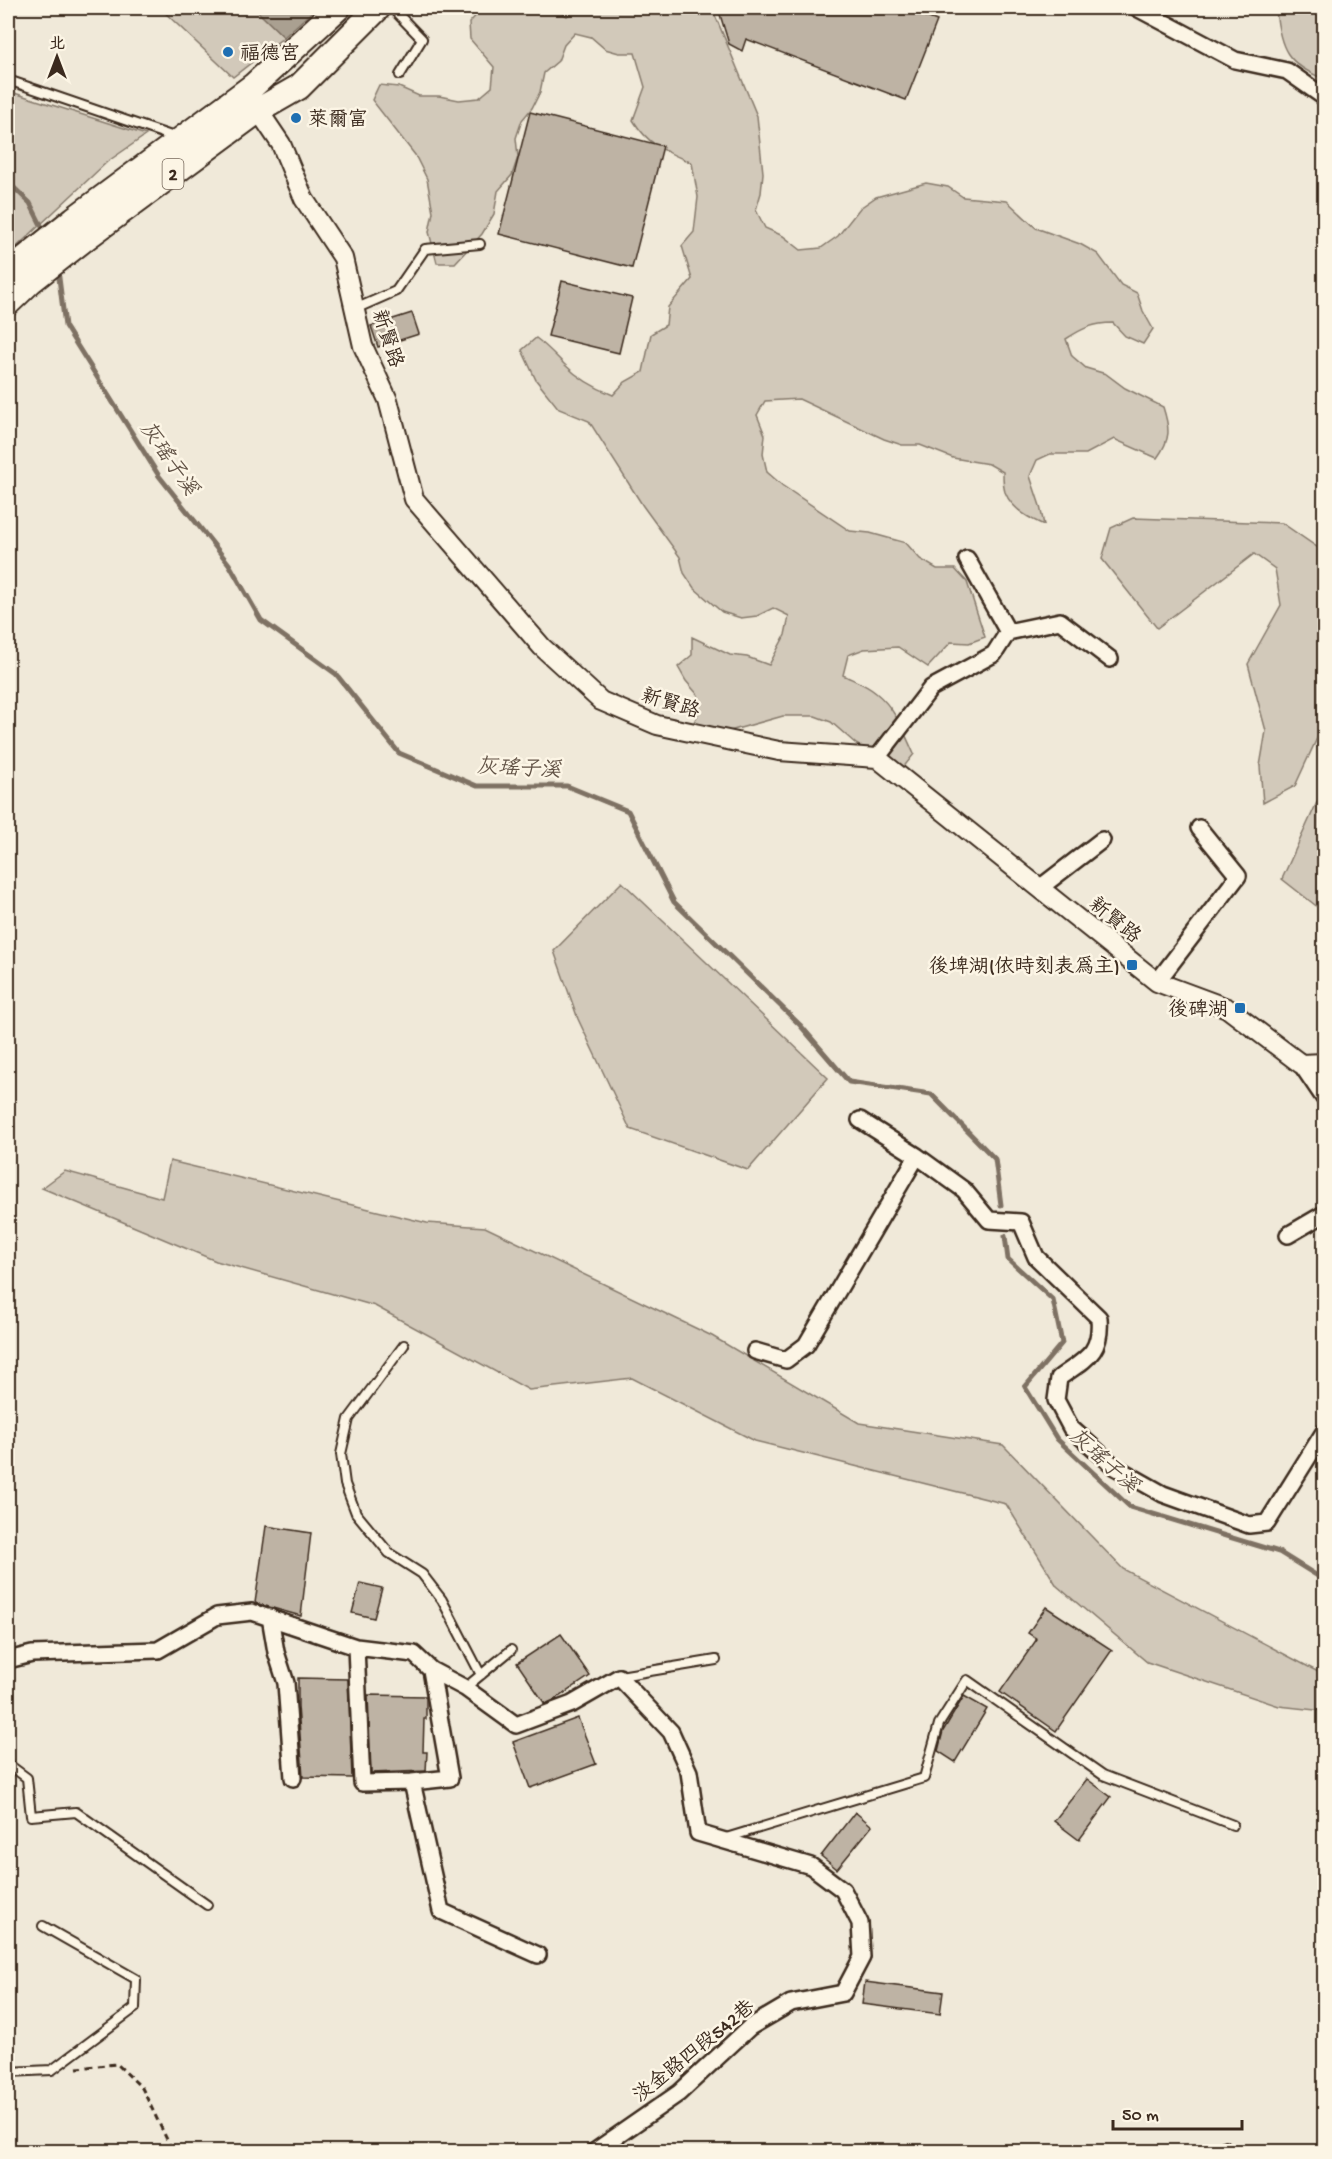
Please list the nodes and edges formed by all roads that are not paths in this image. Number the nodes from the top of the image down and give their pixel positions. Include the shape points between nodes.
1 (338, 8) edge
2 (378, 8) edge
3 (392, 8) edge
4 (1137, 8) edge
5 (400, 75) dead end
6 (8, 80) edge
7 (1324, 96) edge
8 (252, 100) junction
9 (187, 148) junction
10 (80, 228) junction
11 (480, 244) dead end
12 (8, 272) edge
13 (8, 303) edge
14 (355, 309) junction
15 (967, 559) dead end
16 (1008, 632) junction
17 (1110, 659) dead end
18 (877, 758) junction
19 (1199, 828) dead end
20 (1102, 840) dead end
21 (1041, 887) junction
22 (1157, 982) junction
23 (1324, 1063) edge
24 (1301, 1064) junction
25 (1324, 1098) edge
26 (860, 1120) dead end
27 (917, 1156) junction
28 (1324, 1214) edge
29 (1288, 1235) dead end
30 (404, 1345) dead end
31 (755, 1351) dead end
32 (1324, 1432) edge
33 (270, 1617) junction
34 (356, 1647) junction
35 (511, 1650) dead end
36 (8, 1660) edge
37 (716, 1660) dead end
38 (431, 1670) junction
39 (481, 1675) junction
40 (619, 1677) junction
41 (465, 1688) junction
42 (8, 1764) edge
43 (293, 1778) dead end
44 (412, 1782) junction
45 (1233, 1825) dead end
46 (719, 1840) junction
47 (207, 1905) dead end
48 (43, 1926) dead end
49 (538, 1955) dead end
50 (8, 2072) edge
51 (594, 2151) edge

1 - 8 main road, 2
2 - 8 main road, 2 via 299,87
3 - 5 lane via 422,39
4 - 7 street via 1235,60 1287,71
6 - 9 lane
8 - 9 main road, 2
8 - 14 street, 新賢路 via 281,144 304,199 343,258
9 - 10 main road, 2
10 - 12 main road, 2 via 28,256
10 - 13 main road, 2
11 - 14 lane via 425,249 396,291
14 - 18 street, 新賢路 via 363,345 388,400 414,499 542,647 601,700 657,725 779,751
15 - 16 street
16 - 17 street via 1060,621
16 - 18 street via 994,654 931,688
18 - 21 street, 新賢路
19 - 22 street via 1238,876
20 - 21 street
21 - 22 street, 新賢路
22 - 24 street, 新賢路 via 1227,1008
23 - 24 street
24 - 25 street
26 - 27 street
27 - 31 street via 806,1345 786,1360
27 - 32 street via 964,1190 990,1220 1021,1222 1036,1257 1099,1318 1100,1334 1093,1353 1059,1378 1056,1401 1071,1428 1115,1467 1163,1494 1249,1525 1267,1523
28 - 29 street
30 - 39 lane via 349,1419 341,1454 345,1485 356,1513 389,1553 422,1574 442,1600
33 - 34 street
33 - 36 street via 252,1612 217,1616 158,1650 32,1654
33 - 43 street via 286,1683
34 - 38 street via 414,1654
34 - 44 street via 362,1783
35 - 39 lane
37 - 40 lane
38 - 41 street
38 - 44 street via 450,1778
39 - 41 lane
40 - 41 street via 572,1704 516,1725
40 - 46 street, 淡金路四段542巷 via 671,1732 689,1772 698,1833
42 - 47 lane via 27,1778 31,1816 76,1812
44 - 49 street via 441,1911
45 - 46 lane via 1104,1775 967,1680 939,1724 924,1778
46 - 51 street, 淡金路四段542巷 via 811,1866 843,1890 860,1923 862,1957 843,1993 791,2003 750,2027 679,2093
48 - 50 lane via 136,1979 135,2008 52,2070

